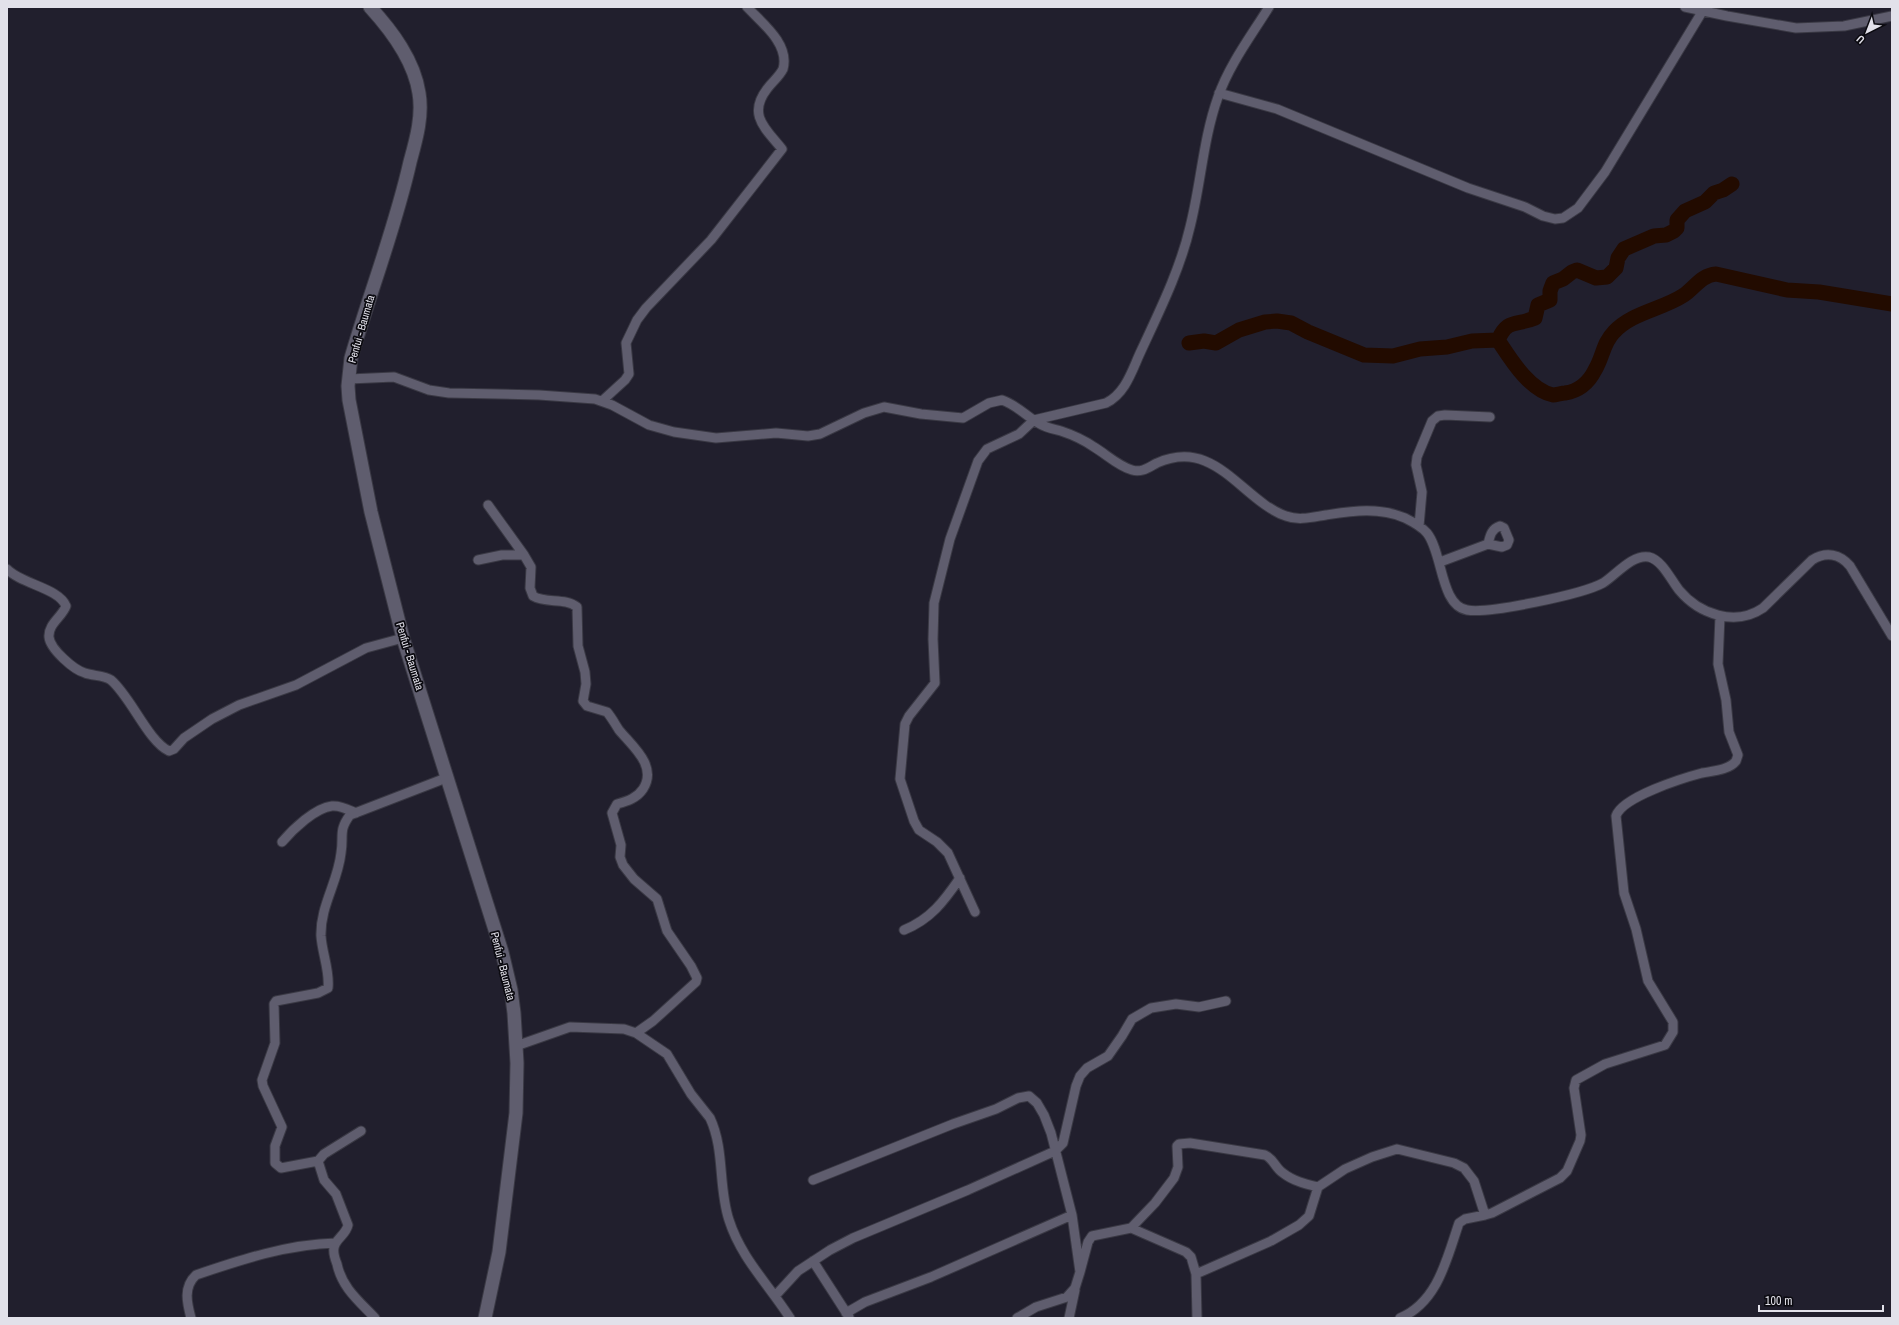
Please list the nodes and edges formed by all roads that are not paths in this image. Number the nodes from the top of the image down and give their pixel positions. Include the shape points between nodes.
1 (370, 7) edge
2 (747, 7) edge
3 (1269, 7) edge
4 (1685, 7) edge
5 (1702, 12) junction
6 (1892, 16) edge
7 (1220, 92) junction
8 (349, 379) junction
9 (602, 401) junction
10 (1490, 417) dead end
11 (1034, 420) junction
12 (488, 505) dead end
13 (1419, 526) junction
14 (1488, 544) dead end
15 (524, 555) junction
16 (478, 560) dead end
17 (1440, 562) junction
18 (7, 569) edge
19 (1720, 616) junction
20 (1892, 636) edge
21 (403, 638) junction
22 (446, 778) junction
23 (356, 813) junction
24 (282, 842) dead end
25 (960, 878) junction
26 (976, 912) dead end
27 (904, 930) dead end
28 (1226, 1001) dead end
29 (636, 1033) junction
30 (516, 1046) junction
31 (361, 1130) dead end
32 (1055, 1151) junction
33 (318, 1161) junction
34 (813, 1180) dead end
35 (1318, 1187) junction
36 (1072, 1215) junction
37 (1485, 1215) junction
38 (1131, 1228) junction
39 (336, 1244) junction
40 (813, 1261) junction
41 (1080, 1272) junction
42 (1196, 1274) junction
43 (1075, 1288) junction
44 (775, 1296) junction
45 (848, 1315) edge
46 (191, 1318) edge
47 (375, 1318) edge
48 (485, 1318) edge
49 (790, 1318) edge
50 (1017, 1318) edge
51 (1069, 1318) edge
52 (1197, 1318) edge
53 (1400, 1318) edge

1 - 8 street, Penfui - Baumata via 392,32 402,49 417,86 420,106 418,131 405,187 361,324
2 - 9 street via 770,31 781,51 783,69 762,96 758,110 762,124 782,149 711,240 637,320 626,343 629,374
3 - 7 street via 1236,59
4 - 5 street
5 - 6 street via 1781,26 1812,28 1849,25
5 - 7 street via 1605,172 1578,208 1563,218 1543,216 1525,207 1468,188 1277,109
7 - 11 street via 1213,112 1186,242 1151,329 1123,389 1117,397 1106,403
8 - 9 street via 394,377 424,388 449,393 553,396
8 - 21 street, Penfui - Baumata via 349,400 371,512
9 - 11 street via 649,424 674,432 716,438 776,433 808,436 820,434 870,410 884,407 963,418 998,400 1008,402
10 - 13 street via 1445,414 1432,421 1416,462 1422,492
11 - 13 street via 1078,438 1135,471 1179,456 1206,461 1286,517 1307,518 1374,510 1396,515
11 - 25 street via 1019,434 987,449 978,461 950,539 934,603 935,683 909,716 904,727 901,784 914,821 919,830 944,848
12 - 15 street
13 - 17 street via 1431,539
14 - 17 street
15 - 16 street via 502,555
15 - 29 street via 532,567 530,588 533,596 577,607 578,646 586,684 583,701 587,706 607,712 642,757 648,769 647,780 640,793 617,804 612,813 621,845 620,857 627,871 657,899 667,931 697,976 693,985
17 - 19 street via 1450,598 1463,609 1475,610 1511,607 1597,586 1633,561 1642,557 1649,558 1661,566 1689,600 1704,610
18 - 21 street via 15,576 52,593 65,603 65,610 56,619 50,632 52,646 83,673 104,677 114,683 153,735 169,751 212,719 239,705 296,685 366,648
19 - 20 street via 1741,617 1754,614 1812,560 1831,554 1843,559 1850,566
19 - 37 street via 1718,664 1726,700 1729,732 1738,755 1736,761 1722,769 1656,789 1624,806 1616,816 1624,893 1636,929 1648,981 1672,1019 1673,1032 1663,1047 1605,1064 1576,1080 1574,1092 1581,1135 1579,1147 1567,1171 1560,1178
21 - 22 street, Penfui - Baumata
22 - 23 street
22 - 30 street, Penfui - Baumata via 502,952 511,990
23 - 24 street via 336,806 326,808 295,827
23 - 33 street via 350,815 341,833 342,853 322,920 321,936 328,988 318,993 276,1001 275,1043 262,1080 282,1127 275,1146 275,1163 281,1168
25 - 26 street
25 - 27 street via 933,913 919,924
28 - 32 street via 1199,1007 1176,1004 1151,1008 1132,1019 1108,1056 1087,1068 1080,1076 1063,1143
29 - 30 street via 624,1029 570,1027
29 - 44 street via 667,1054 710,1118 718,1137 721,1181 730,1224 741,1248
30 - 48 street, Penfui - Baumata via 516,1113 513,1140 499,1252
31 - 33 street via 324,1154
32 - 34 street via 1044,1115 1033,1098 1025,1095 996,1109
32 - 36 street
32 - 40 street via 853,1238
33 - 39 street via 324,1180 336,1194 348,1225
35 - 37 street via 1345,1169 1397,1149 1454,1163 1464,1168 1474,1181
35 - 38 street via 1287,1176 1270,1157 1265,1155 1190,1143 1182,1144 1177,1146 1178,1167 1174,1178
35 - 42 street via 1309,1216 1299,1225 1271,1241
36 - 41 street
36 - 45 street via 925,1280 865,1302
37 - 53 street via 1465,1219 1459,1223 1440,1280 1415,1310
38 - 41 street via 1092,1236
38 - 42 street via 1186,1252 1191,1257
39 - 46 street via 317,1244 256,1256 196,1276 190,1281 187,1291 186,1302
39 - 47 street via 334,1254 340,1276 348,1291
40 - 44 street via 798,1271
40 - 45 street
41 - 43 street
42 - 52 street
43 - 50 street via 1068,1297 1036,1307
43 - 51 street
44 - 49 street

